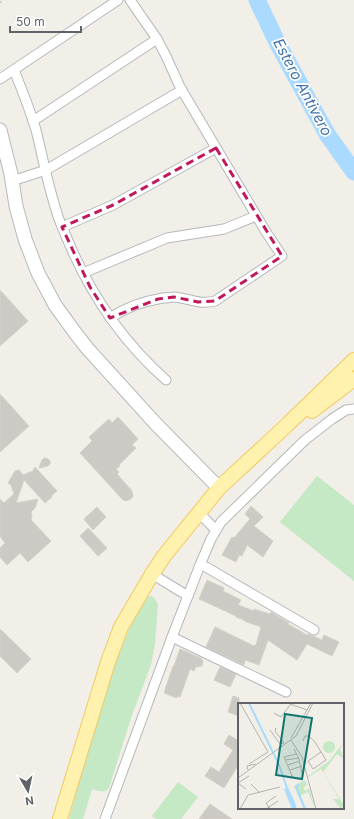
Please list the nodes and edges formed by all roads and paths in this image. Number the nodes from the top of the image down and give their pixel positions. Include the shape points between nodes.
1 (118, 0) edge
2 (130, 0) edge
3 (157, 39) junction
4 (14, 70) junction
5 (0, 79) edge
6 (182, 90) junction
7 (33, 121) junction
8 (0, 130) edge
9 (216, 148) junction
10 (46, 170) junction
11 (12, 181) junction
12 (256, 216) junction
13 (62, 227) junction
14 (83, 273) junction
15 (110, 318) junction
16 (354, 360) edge
17 (354, 379) edge
18 (166, 380) dead end
19 (354, 409) edge
20 (287, 426) junction
21 (218, 488) junction
22 (198, 512) junction
23 (216, 530) junction
24 (200, 565) junction
25 (152, 574) junction
26 (188, 596) junction
27 (314, 630) dead end
28 (172, 637) junction
29 (286, 692) dead end
30 (60, 819) edge
31 (105, 819) edge

1 - 4 street
2 - 3 street
3 - 6 street
3 - 7 street
4 - 5 street
4 - 7 street
6 - 9 street
6 - 10 street
7 - 10 street
8 - 11 street
9 - 12 street
9 - 13 street via 113,205
10 - 11 street
10 - 13 street
11 - 21 street via 20,223 30,255 46,289 65,320 155,423
12 - 14 street via 224,230 167,238
12 - 15 street via 282,256 215,301 207,303 166,298 138,304
13 - 14 street
14 - 15 street
15 - 18 street via 139,354
16 - 20 main road
17 - 20 main road
19 - 23 street via 346,410 332,419 306,440 221,522
20 - 21 main road
21 - 22 main road
22 - 23 street
22 - 25 main road
23 - 24 street
24 - 26 street
24 - 27 street
25 - 26 street
25 - 30 main road via 121,627
26 - 28 street
28 - 29 street
28 - 31 street

